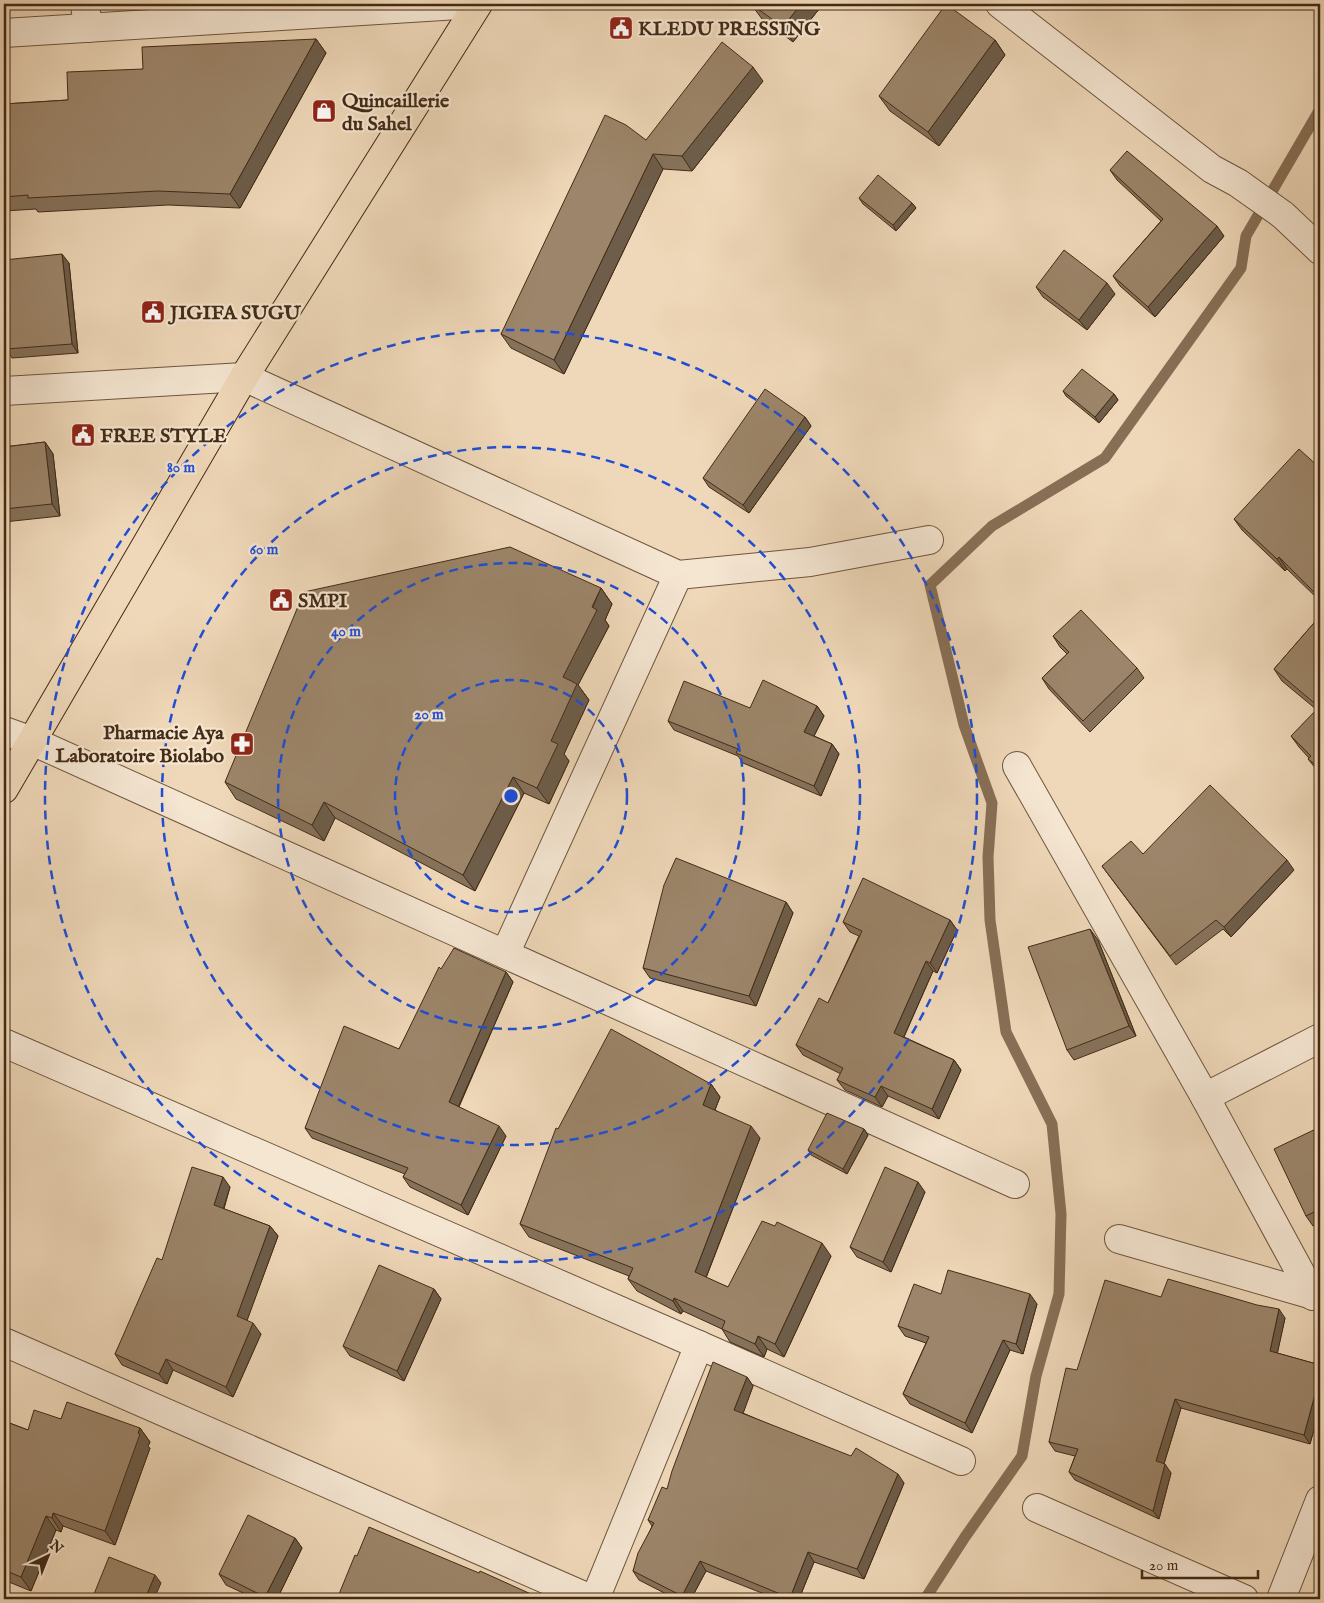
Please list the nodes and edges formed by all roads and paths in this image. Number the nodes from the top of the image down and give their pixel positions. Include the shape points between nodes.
1 (477, 4) edge
2 (1000, 4) edge
3 (87, 16) edge
4 (4, 33) edge
5 (1320, 250) edge
6 (244, 377) junction
7 (4, 391) edge
8 (929, 540) dead end
9 (678, 575) junction
10 (4, 731) edge
11 (32, 741) junction
12 (1017, 766) dead end
13 (4, 789) edge
14 (505, 954) junction
15 (1320, 1038) edge
16 (4, 1043) edge
17 (1205, 1097) junction
18 (1015, 1184) dead end
19 (1119, 1239) dead end
20 (1317, 1297) edge
21 (4, 1342) edge
22 (699, 1345) junction
23 (961, 1461) dead end
24 (1320, 1500) edge
25 (1037, 1508) dead end
26 (590, 1599) edge
27 (595, 1599) edge
28 (1244, 1599) edge
29 (1281, 1599) edge

1 - 3 street
1 - 6 main road
2 - 5 street via 1212,169 1283,215
3 - 4 street
6 - 7 street
6 - 9 street
6 - 11 main road
8 - 9 street via 810,562
9 - 14 street
10 - 11 street
11 - 13 main road
11 - 14 street
12 - 17 street
14 - 18 street
15 - 17 street
16 - 22 street
17 - 20 street
19 - 20 street
21 - 26 street
22 - 23 street
22 - 27 street
24 - 29 street
25 - 28 street

